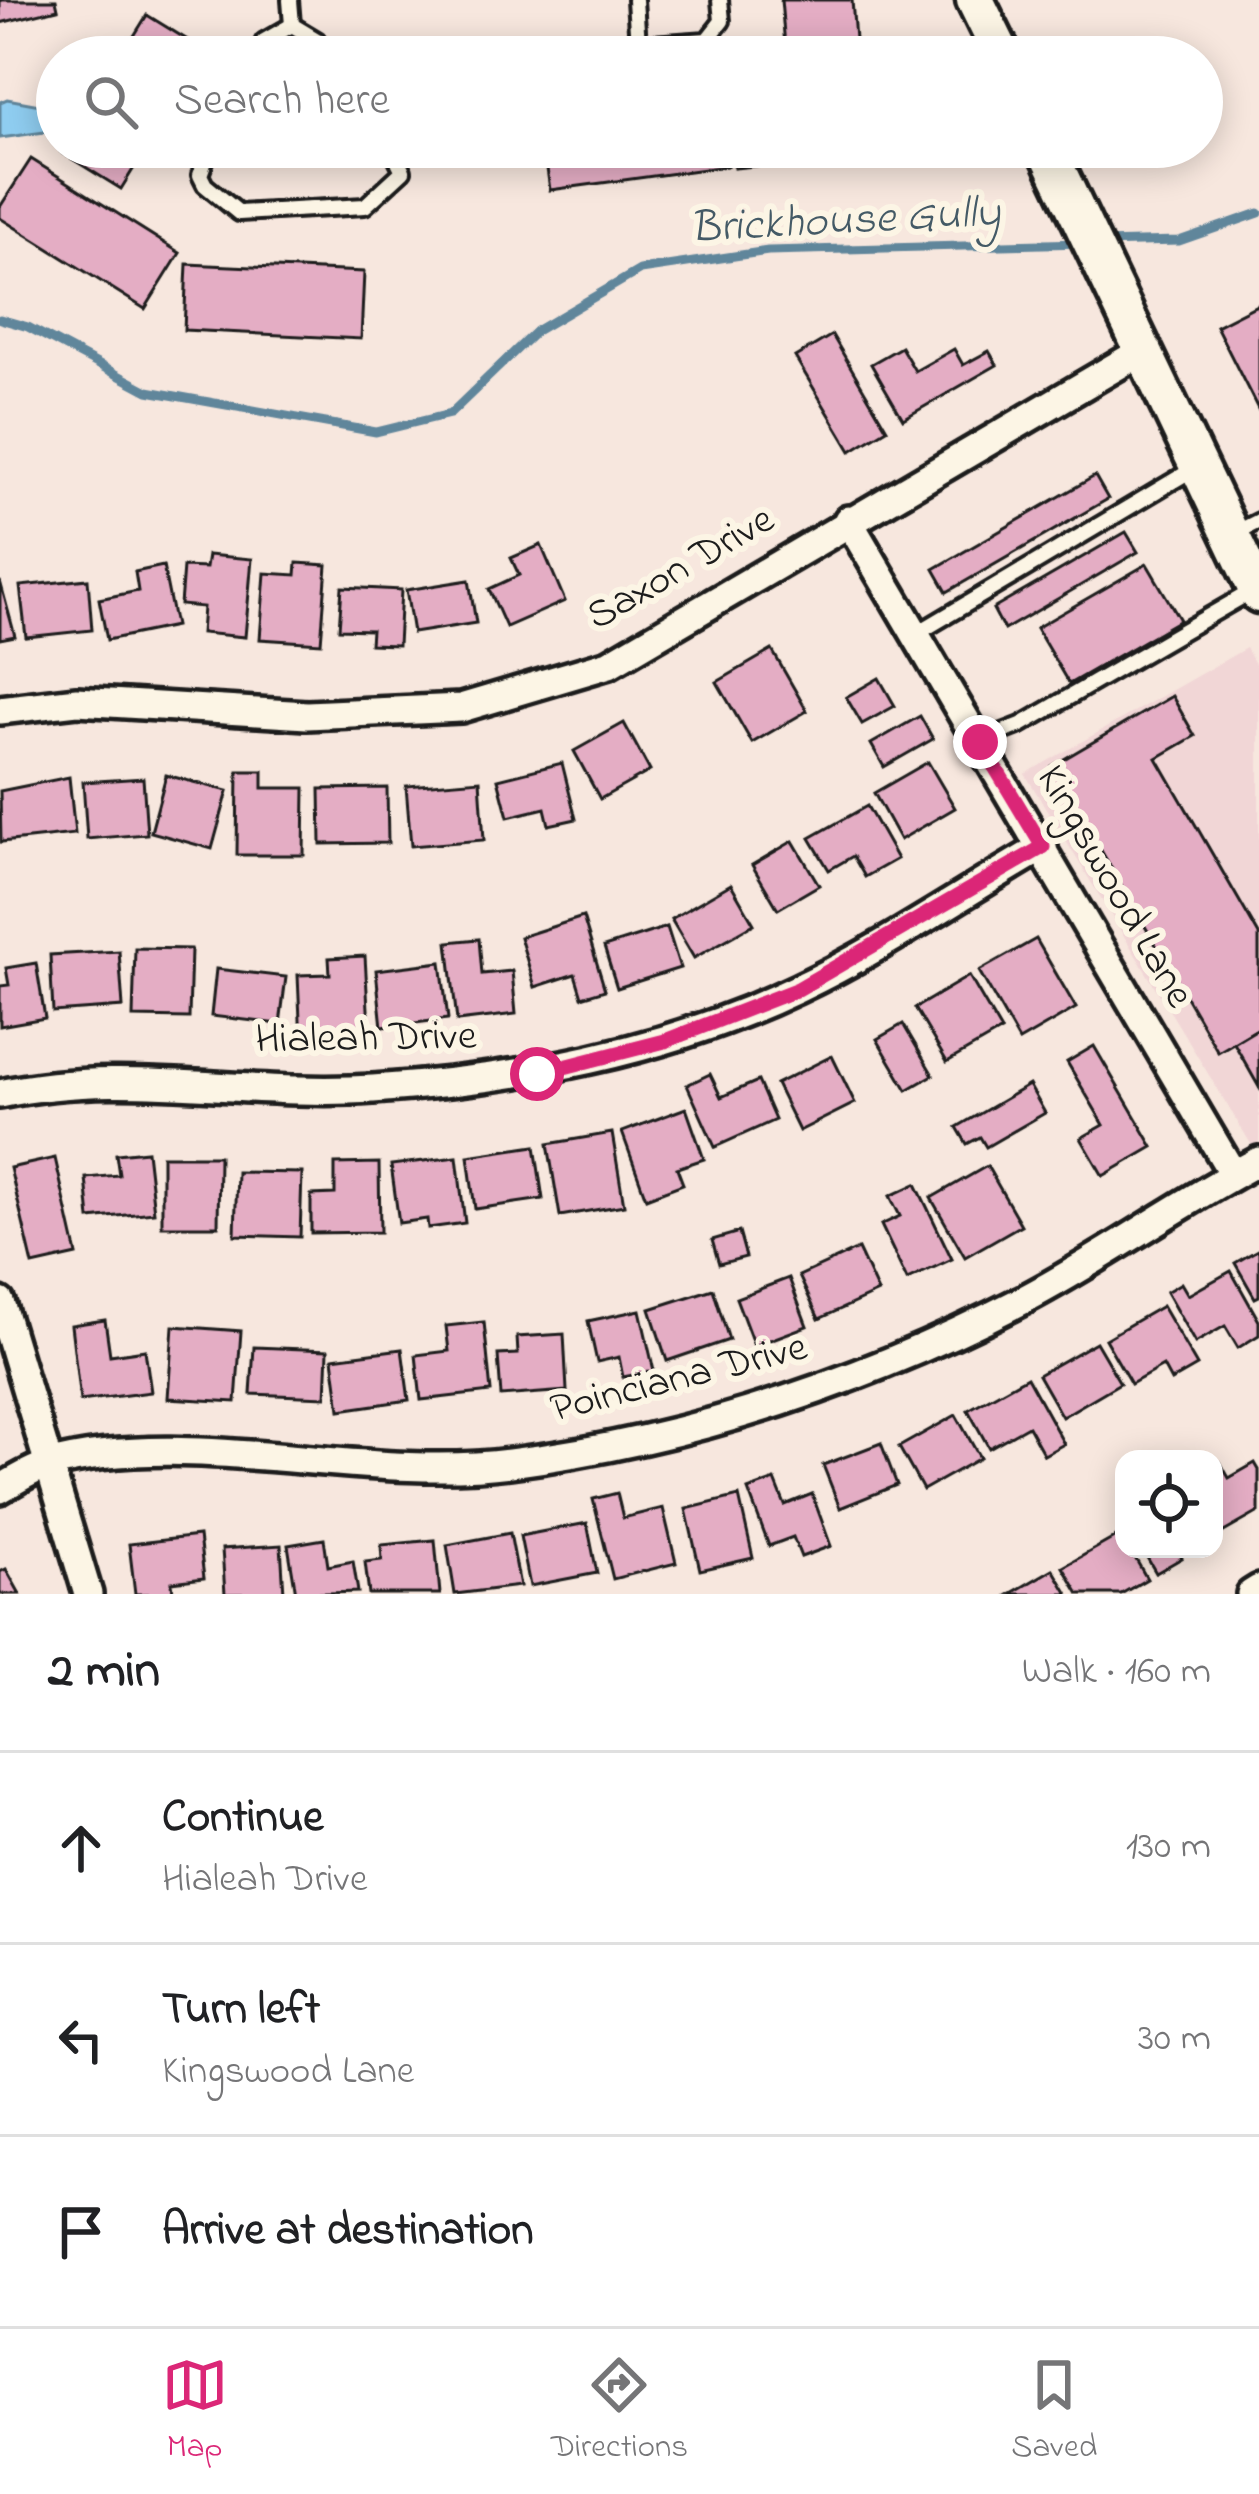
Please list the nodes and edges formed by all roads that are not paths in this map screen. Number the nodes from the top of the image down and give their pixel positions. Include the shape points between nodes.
1 (290, 0) edge
2 (635, 0) edge
3 (721, 0) edge
4 (975, 0) edge
5 (292, 25) junction
6 (273, 36) edge
7 (310, 36) edge
8 (637, 36) edge
9 (710, 36) edge
10 (993, 36) edge
11 (202, 168) edge
12 (402, 168) edge
13 (1056, 168) edge
14 (1144, 350) junction
15 (1197, 467) junction
16 (848, 520) junction
17 (1244, 529) edge
18 (1258, 591) edge
19 (916, 634) junction
20 (0, 710) edge
21 (980, 742) junction
22 (1043, 847) junction
23 (0, 1094) edge
24 (1259, 1161) edge
25 (1233, 1174) junction
26 (0, 1302) edge
27 (46, 1465) junction
28 (0, 1489) edge
29 (1259, 1589) edge
30 (88, 1594) edge
31 (1251, 1594) edge

1 - 5 lane
2 - 8 lane
3 - 9 lane via 722,21
4 - 10 street
5 - 6 lane
5 - 7 lane
11 - 12 lane via 200,175 239,213 365,206 398,182
13 - 14 street
14 - 15 street
14 - 16 street, Saxon Drive
15 - 17 street
15 - 19 lane
16 - 19 street, Kingswood Lane
16 - 20 street, Saxon Drive via 609,664 461,708 307,715 77,701
17 - 18 street
18 - 21 lane
19 - 21 street, Kingswood Lane
21 - 22 street, Kingswood Lane
22 - 23 street, Hialeah Drive via 798,989 665,1041 537,1074 368,1090 110,1079
22 - 25 street, Kingswood Lane
24 - 25 street, Poinciana Drive
25 - 27 street, Poinciana Drive via 1029,1297 884,1368 652,1439 505,1464 367,1466 136,1452
26 - 27 street
27 - 28 street, Poinciana Drive
27 - 30 street
29 - 31 street

